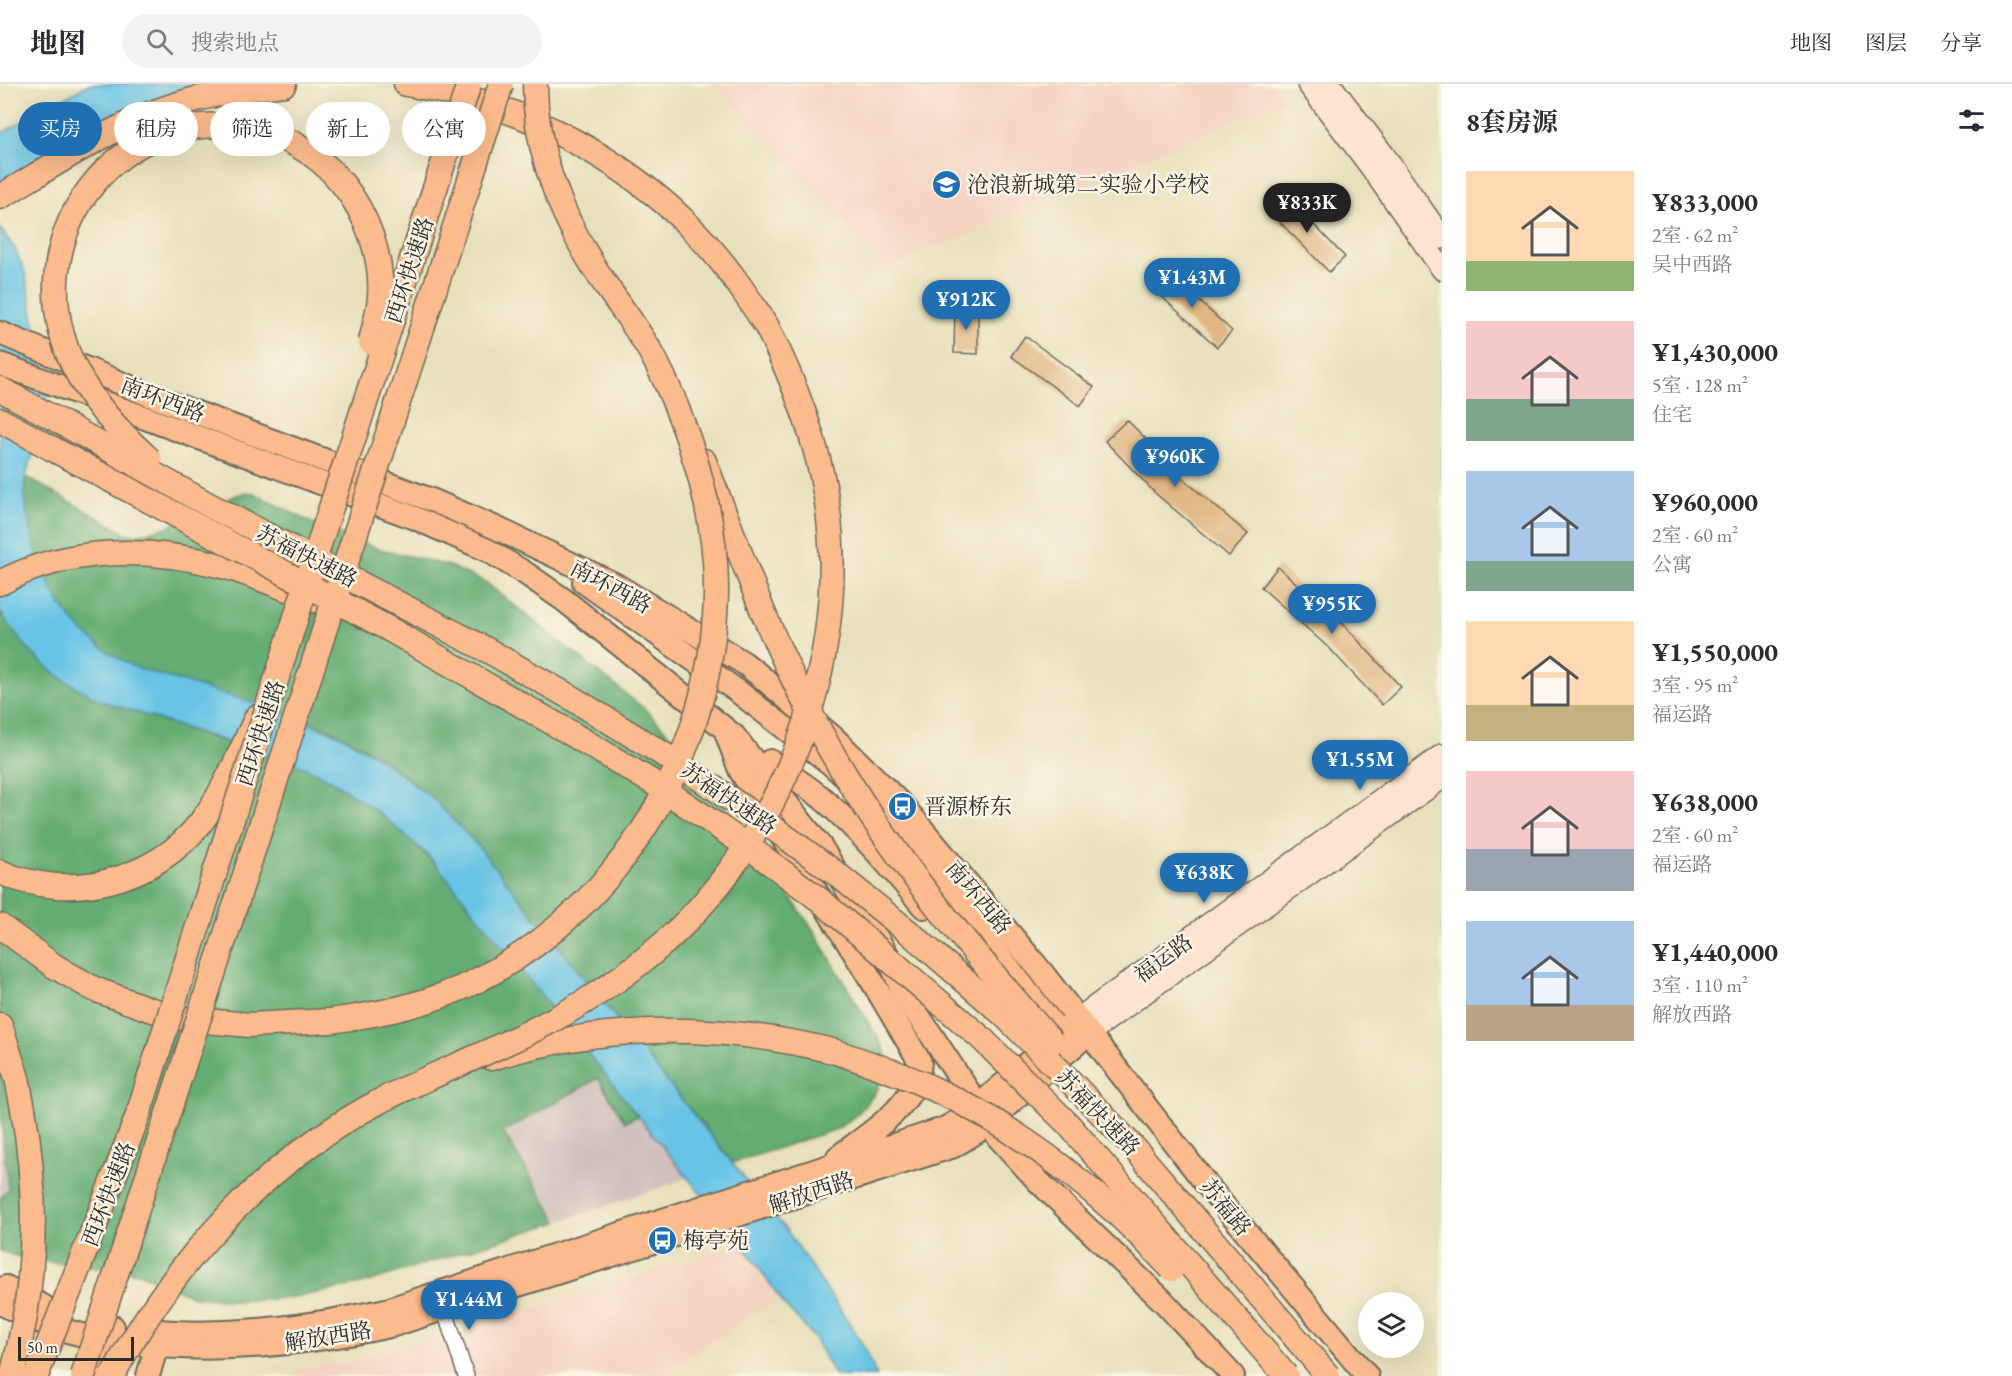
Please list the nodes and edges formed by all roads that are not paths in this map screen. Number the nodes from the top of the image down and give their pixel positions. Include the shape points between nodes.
1 (217, 84) edge
2 (284, 84) edge
3 (406, 84) edge
4 (469, 84) edge
5 (501, 84) edge
6 (535, 84) edge
7 (1308, 84) edge
8 (1330, 84) edge
9 (176, 102) edge
10 (194, 102) edge
11 (114, 132) edge
12 (0, 197) edge
13 (1442, 238) edge
14 (1442, 269) edge
15 (0, 333) edge
16 (654, 358) junction
17 (0, 364) edge
18 (0, 389) edge
19 (0, 420) edge
20 (209, 505) junction
21 (325, 526) junction
22 (541, 551) junction
23 (0, 583) edge
24 (389, 629) junction
25 (278, 675) junction
26 (729, 731) junction
27 (1442, 755) edge
28 (1442, 778) edge
29 (1396, 800) junction
30 (0, 872) edge
31 (0, 926) edge
32 (0, 1025) edge
33 (1084, 1026) junction
34 (1058, 1047) junction
35 (437, 1074) junction
36 (983, 1115) junction
37 (825, 1167) junction
38 (771, 1195) junction
39 (1227, 1258) junction
40 (2, 1293) edge
41 (441, 1302) junction
42 (111, 1333) junction
43 (159, 1338) junction
44 (12, 1376) edge
45 (36, 1376) edge
46 (82, 1376) edge
47 (96, 1376) edge
48 (112, 1376) edge
49 (148, 1376) edge
50 (466, 1376) edge
51 (1233, 1376) edge
52 (1265, 1376) edge
53 (1286, 1376) edge
54 (1328, 1376) edge
55 (1367, 1376) edge

1 - 9 highway
2 - 10 highway
3 - 35 highway, bridge via 485,104 562,136 640,183 697,234 767,327 797,392 826,500 830,557 826,634 803,733 768,810 726,875 680,928 614,982 550,1021
4 - 21 highway, 西环快速路, bridge
5 - 46 highway, 西环快速路, bridge
6 - 16 highway, bridge via 538,129 562,210
7 - 14 main road
8 - 13 main road
11 - 12 highway
15 - 22 main road, 南环西路 via 158,398 434,501
16 - 31 highway, bridge via 690,445 709,521 716,593 711,655 704,692 681,762 651,817 612,872 556,928 478,980 424,1002 360,1017 249,1025 185,1019 94,988 54,966
16 - 39 highway, bridge via 702,458 785,663 851,784 945,917 1146,1149
17 - 26 main road, 南环西路 via 415,518 487,550 564,600
18 - 20 highway, 苏福快速路, bridge
19 - 24 highway, 苏福快速路, bridge
20 - 21 highway, bridge via 142,453 92,397 63,339 56,273 71,220 109,166 162,133 226,124 269,132 321,161 358,205 375,249 380,298
20 - 39 highway, 苏福快速路, bridge via 570,697 671,759 838,875 1002,1013 1135,1149
21 - 25 highway, 西环快速路, bridge
22 - 33 main road, 南环西路 via 616,585 744,663 835,739 903,806
22 - 34 main road via 736,690 861,790 911,842
23 - 24 highway, bridge via 32,568 88,554 176,557 262,579
24 - 53 highway, 苏福快速路, bridge via 657,785 820,900 979,1036 1068,1125
25 - 30 highway, bridge via 214,802 176,849 116,881 84,886 39,884
25 - 45 highway, 西环快速路, bridge via 137,1118
26 - 34 main road via 821,797 874,848
26 - 36 main road, 南环西路 via 821,848 888,956 903,992
26 - 37 main road via 740,770 920,1062 919,1073 900,1105
27 - 29 main road, 福运路
28 - 29 main road, 福运路
29 - 33 main road, 福运路
32 - 44 highway, bridge via 23,1109 34,1215 32,1280
33 - 34 main road, 福运路
33 - 55 main road, 苏福路 via 1207,1185
34 - 36 main road, 福运路
35 - 48 highway, bridge via 355,1116 265,1180 178,1272 135,1334
35 - 52 highway, bridge via 549,1042 638,1031 722,1032 761,1037 796,1042 863,1061 965,1105 1071,1175 1143,1237
36 - 37 main road, 解放西路
36 - 38 main road, 解放西路 via 968,1139 954,1146
36 - 51 main road via 1012,1154
37 - 38 main road, 解放西路
38 - 41 main road, 解放西路
39 - 54 highway, 苏福快速路, bridge
40 - 42 main road, 解放西路
41 - 43 main road, 解放西路 via 390,1326 312,1341 193,1348
41 - 50 street
42 - 43 main road, 解放西路
42 - 47 main road
43 - 49 main road

